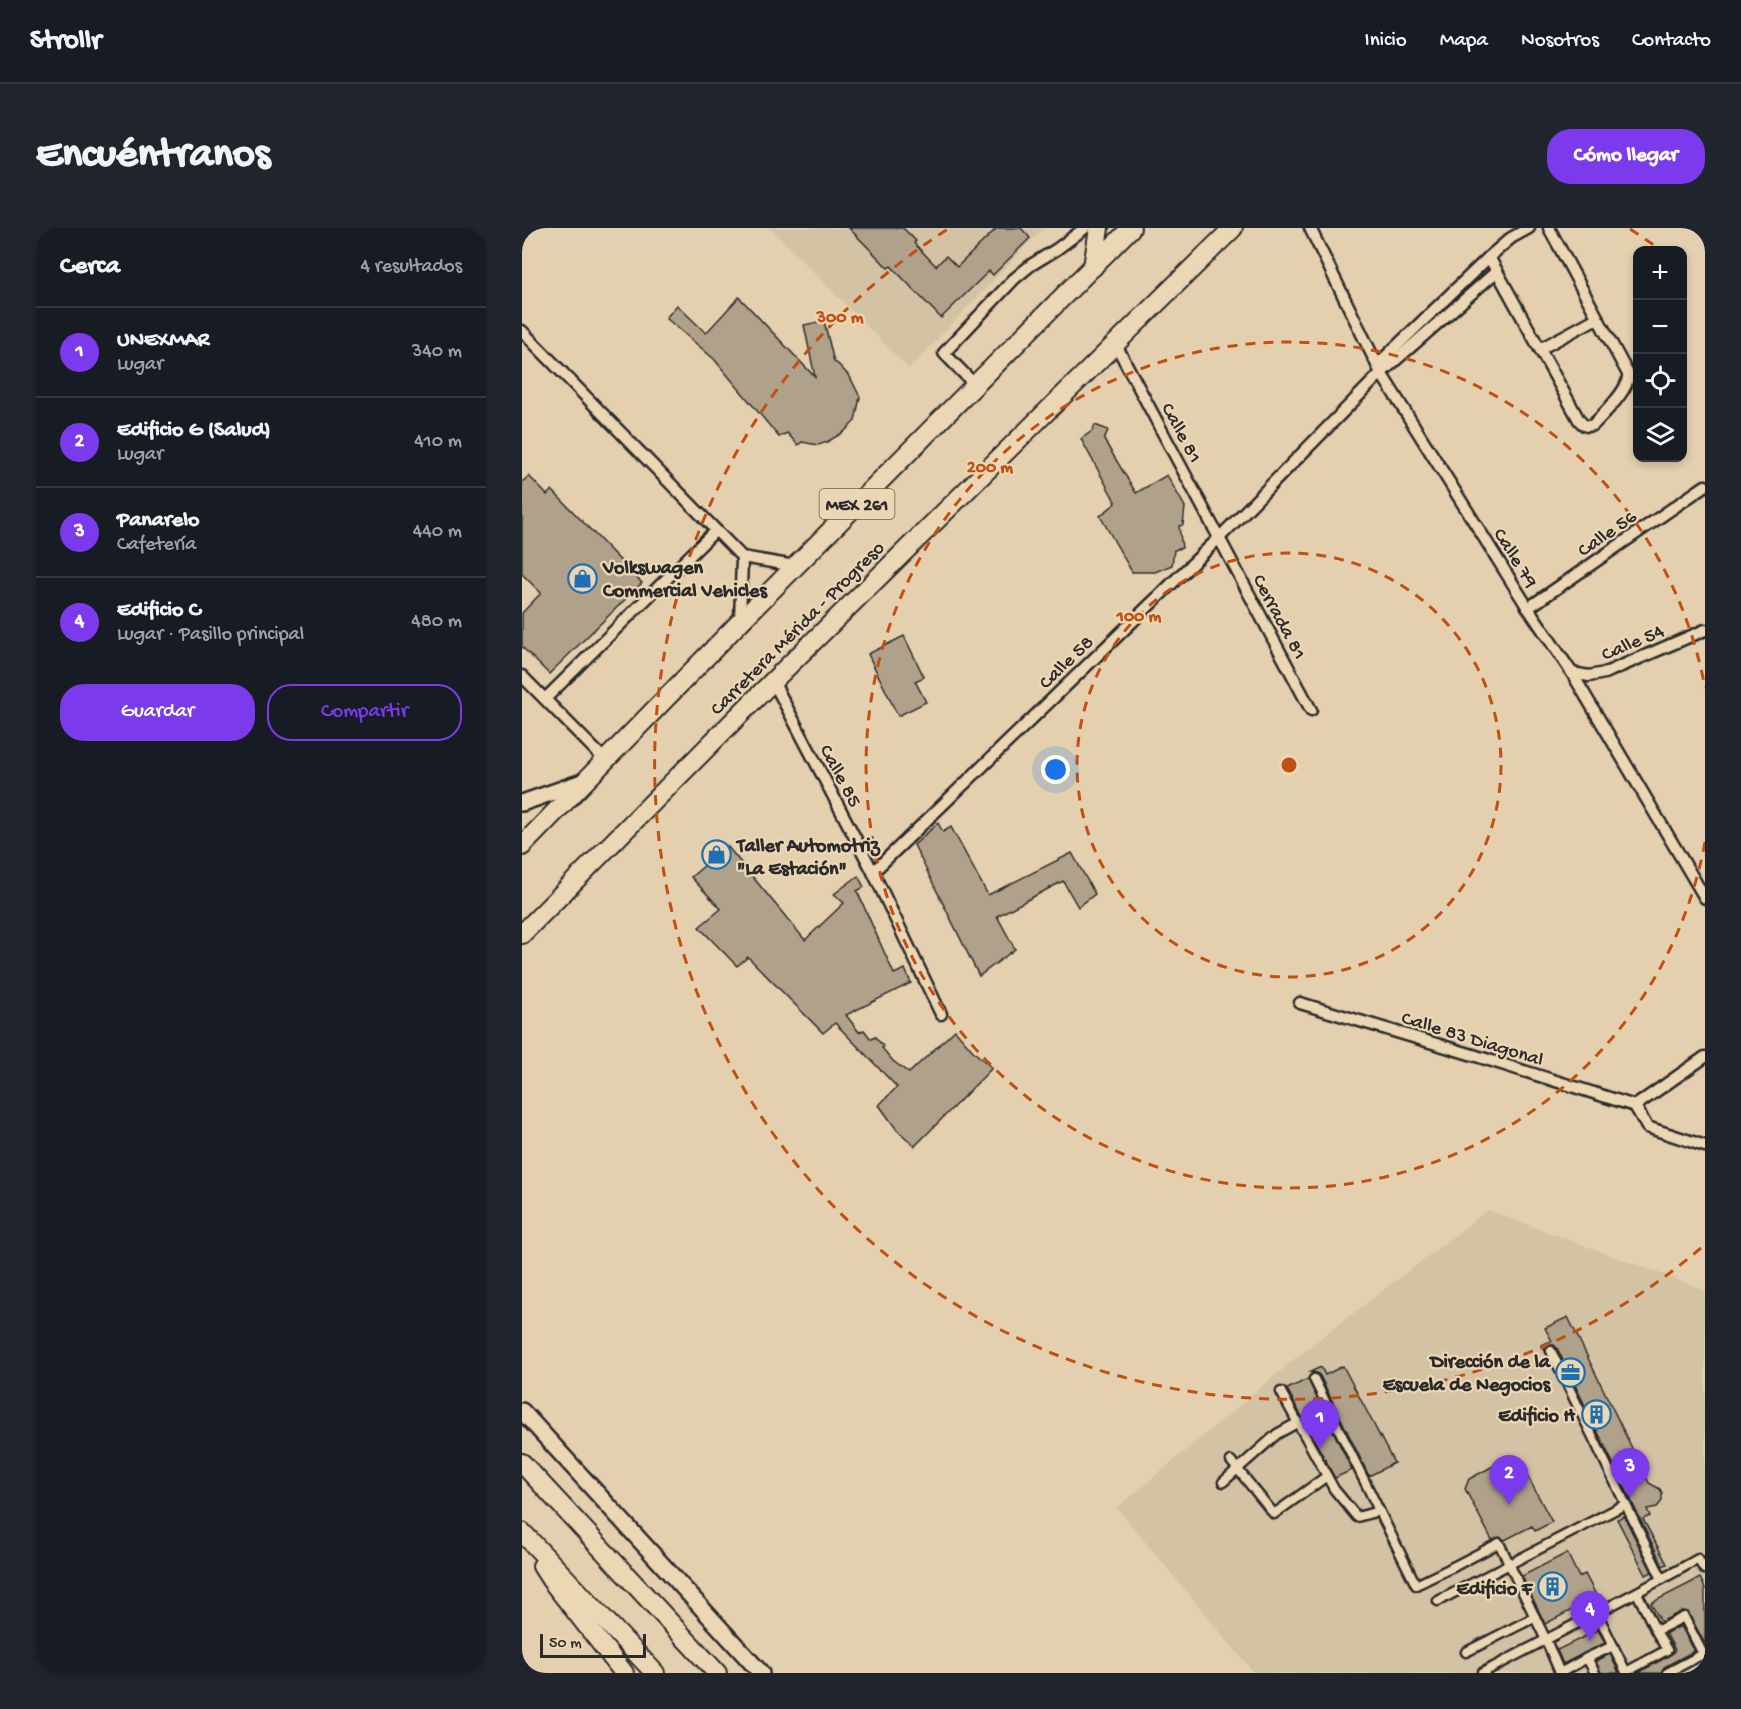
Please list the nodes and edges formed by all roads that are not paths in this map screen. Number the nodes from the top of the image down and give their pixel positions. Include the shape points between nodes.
1 (1085, 228) edge
2 (1099, 228) edge
3 (1131, 228) edge
4 (1233, 228) edge
5 (1311, 228) edge
6 (1528, 228) edge
7 (1550, 228) edge
8 (1508, 233) edge
9 (1489, 257) junction
10 (1093, 267) junction
11 (1497, 271) junction
12 (1598, 318) junction
13 (522, 331) edge
14 (1115, 344) junction
15 (1539, 348) junction
16 (1379, 369) junction
17 (975, 385) junction
18 (1705, 486) edge
19 (716, 531) junction
20 (1219, 538) junction
21 (742, 557) junction
22 (795, 566) junction
23 (1528, 608) junction
24 (740, 622) junction
25 (1705, 630) edge
26 (1572, 673) junction
27 (522, 675) edge
28 (773, 681) junction
29 (545, 699) junction
30 (1311, 710) dead end
31 (606, 761) junction
32 (585, 781) junction
33 (522, 803) edge
34 (522, 846) edge
35 (873, 872) junction
36 (1705, 898) edge
37 (522, 934) edge
38 (1300, 1004) dead end
39 (941, 1014) dead end
40 (1705, 1057) edge
41 (1635, 1106) junction
42 (1705, 1146) edge
43 (1551, 1351) dead end
44 (1314, 1379) dead end
45 (1281, 1392) dead end
46 (522, 1411) edge
47 (1297, 1423) junction
48 (1231, 1461) dead end
49 (522, 1463) edge
50 (1327, 1476) junction
51 (1223, 1482) dead end
52 (1626, 1504) junction
53 (1379, 1511) junction
54 (522, 1533) edge
55 (1509, 1564) junction
56 (1705, 1568) edge
57 (1662, 1579) junction
58 (1637, 1593) junction
59 (1438, 1601) dead end
60 (1598, 1613) junction
61 (1535, 1617) junction
62 (1656, 1631) junction
63 (1546, 1640) junction
64 (1613, 1646) junction
65 (1466, 1652) dead end
66 (1704, 1656) edge
67 (1587, 1658) junction
68 (624, 1673) edge
69 (655, 1673) edge
70 (717, 1673) edge
71 (761, 1673) edge
72 (1482, 1673) edge
73 (1560, 1673) edge
74 (1595, 1673) edge
75 (1667, 1673) edge

1 - 17 street via 1014,279 944,353
2 - 10 highway
3 - 10 highway, MEX 261
4 - 14 highway, Carretera Mérida - Progreso
5 - 16 street, Calle 79
6 - 8 street
7 - 12 street
8 - 9 street
9 - 11 street
9 - 16 street
10 - 17 highway, MEX 261
11 - 15 street
11 - 16 street
12 - 15 street
12 - 15 street via 1629,380 1593,425 1583,426
13 - 19 street
14 - 20 street, Calle 81
14 - 28 highway, Carretera Mérida - Progreso
16 - 20 street, Calle 58
16 - 23 street, Calle 79
17 - 22 highway, MEX 261
18 - 23 street, Calle 56
19 - 21 street
19 - 29 street
20 - 30 street, Cerrada 81
20 - 35 street, Calle 58
21 - 22 street
21 - 24 street
22 - 24 highway, MEX 261
23 - 26 street, Calle 79
24 - 31 highway, MEX 261
25 - 26 street, Calle 54 via 1605,673
26 - 36 street, Calle 79
27 - 29 street
28 - 35 street, Calle 85
28 - 37 highway, Carretera Mérida - Progreso
29 - 31 street
31 - 32 highway, MEX 261
32 - 33 main road
32 - 34 highway, MEX 261
35 - 39 street, Calle 85
38 - 41 street, Calle 83 Diagonal
40 - 41 street
41 - 42 street via 1647,1127
43 - 52 street
44 - 53 street
45 - 47 street
46 - 71 main road
47 - 50 street
47 - 51 street via 1276,1434
48 - 50 street via 1274,1514
49 - 70 highway
50 - 53 street via 1357,1517
52 - 55 street
52 - 57 street
53 - 55 street via 1416,1585 1499,1543
54 - 68 highway via 551,1580
54 - 69 highway
55 - 59 street
55 - 61 street
56 - 57 street via 1698,1559
57 - 58 street
58 - 60 street
58 - 62 street
60 - 63 street
60 - 64 street
61 - 63 street
61 - 65 street
62 - 64 street via 1667,1650 1626,1672
62 - 66 street via 1684,1617
63 - 72 street
63 - 73 street
64 - 67 street
66 - 75 street
67 - 73 street
67 - 74 street

